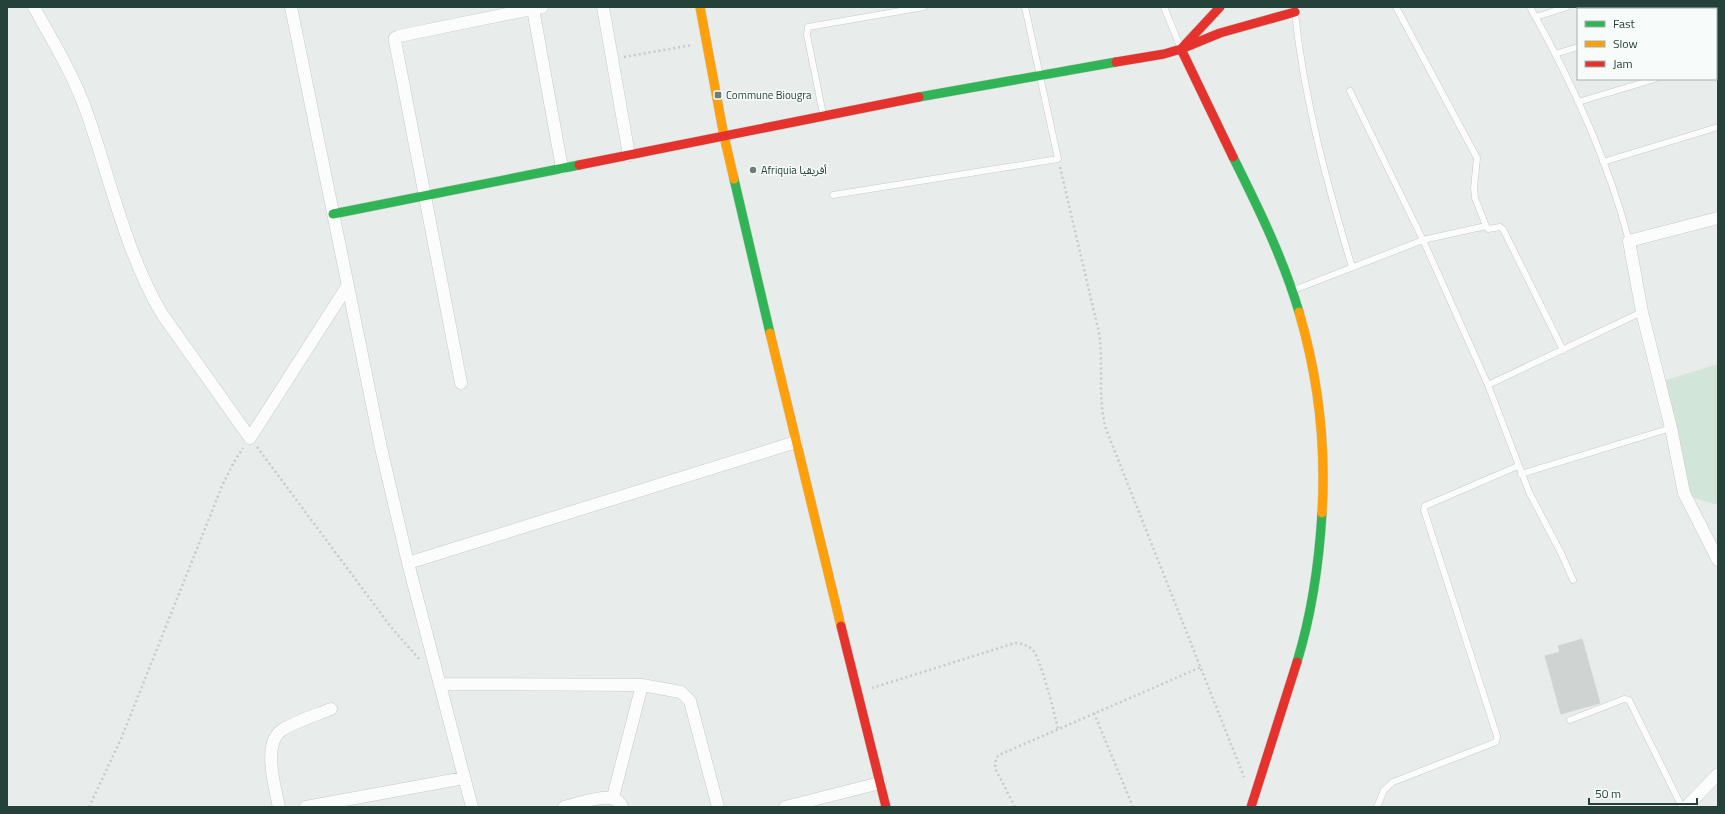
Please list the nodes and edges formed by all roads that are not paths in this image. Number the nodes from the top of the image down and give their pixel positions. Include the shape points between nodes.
1 (34, 7) edge
2 (291, 7) edge
3 (603, 7) edge
4 (700, 7) edge
5 (924, 7) edge
6 (1025, 7) edge
7 (1164, 7) edge
8 (1220, 7) edge
9 (1396, 7) edge
10 (1530, 7) edge
11 (1567, 7) edge
12 (538, 8) edge
13 (1294, 9) edge
14 (1536, 17) junction
15 (1577, 47) edge
16 (1181, 48) junction
17 (1556, 54) junction
18 (1041, 74) junction
19 (1652, 80) edge
20 (1350, 92) dead end
21 (1578, 102) junction
22 (823, 116) junction
23 (1718, 127) edge
24 (724, 136) junction
25 (629, 155) junction
26 (1603, 162) junction
27 (562, 168) junction
28 (833, 195) dead end
29 (424, 196) junction
30 (333, 214) junction
31 (1718, 218) edge
32 (1486, 226) junction
33 (1423, 240) junction
34 (1629, 241) junction
35 (1352, 267) junction
36 (348, 286) junction
37 (1293, 291) junction
38 (1642, 312) junction
39 (1563, 350) junction
40 (461, 383) dead end
41 (1488, 385) junction
42 (1671, 428) junction
43 (796, 442) junction
44 (1518, 466) junction
45 (1521, 474) junction
46 (1718, 560) edge
47 (408, 563) junction
48 (1573, 580) dead end
49 (441, 684) junction
50 (642, 685) junction
51 (331, 709) dead end
52 (1570, 720) dead end
53 (1718, 774) edge
54 (464, 778) junction
55 (880, 783) junction
56 (613, 797) junction
57 (469, 806) edge
58 (279, 807) edge
59 (306, 807) edge
60 (564, 807) edge
61 (622, 807) edge
62 (718, 807) edge
63 (785, 807) edge
64 (886, 807) edge
65 (1251, 807) edge
66 (1377, 807) edge
67 (1682, 807) edge
68 (1686, 807) edge

1 - 36 street via 69,72 88,115 110,187 140,273 150,293 162,314 250,438
2 - 30 street
3 - 25 street
4 - 24 street
5 - 22 lane via 808,27 807,35
6 - 18 lane
7 - 16 lane
8 - 16 street
9 - 32 lane via 1477,158 1475,198
10 - 14 lane
11 - 14 lane
12 - 27 street
12 - 29 street via 395,38
13 - 16 street
13 - 35 lane via 1322,159
14 - 17 lane
15 - 17 lane
16 - 18 street via 1164,54
16 - 37 street via 1269,232
17 - 21 lane
18 - 22 street
18 - 28 lane via 1058,160
19 - 21 lane
20 - 33 lane
21 - 26 lane
22 - 24 street
23 - 26 lane
24 - 25 street
24 - 43 street
25 - 27 street
26 - 34 lane via 1622,212
27 - 29 street
29 - 30 street
29 - 40 street
30 - 36 street
31 - 34 street
32 - 33 lane
32 - 39 lane via 1488,229 1503,229
33 - 35 lane
33 - 41 lane
34 - 38 street
35 - 37 lane
36 - 47 street via 381,448
37 - 65 street via 1310,355 1319,417 1323,473 1321,537 1316,581 1305,631
38 - 39 lane
38 - 42 street
39 - 41 lane
41 - 44 lane
42 - 45 lane
42 - 46 street via 1684,493
43 - 47 street
43 - 55 street
44 - 45 lane
44 - 66 lane via 1425,506 1424,510 1496,742 1393,782 1384,790
45 - 48 lane
47 - 49 street
49 - 50 street
49 - 54 street
50 - 56 street
50 - 62 street via 681,692 690,701
51 - 58 street via 281,731 272,743 270,757
52 - 67 lane via 1624,699 1629,700
53 - 68 street
54 - 57 street
54 - 59 street
55 - 63 street
55 - 64 street
56 - 60 street
56 - 61 street

